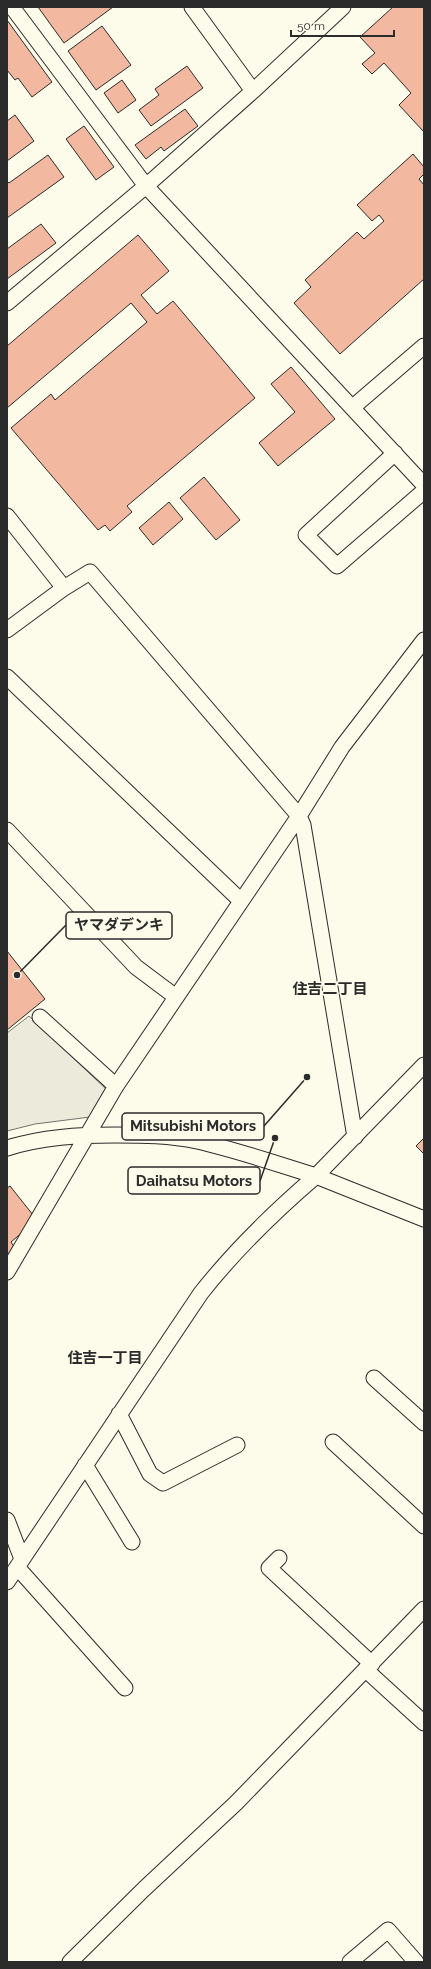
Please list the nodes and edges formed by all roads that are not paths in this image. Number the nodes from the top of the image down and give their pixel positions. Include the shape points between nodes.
1 (12, 7) edge
2 (192, 7) edge
3 (343, 7) edge
4 (253, 91) junction
5 (146, 186) junction
6 (7, 303) edge
7 (424, 346) edge
8 (353, 407) junction
9 (395, 453) junction
10 (424, 486) edge
11 (424, 491) edge
12 (8, 518) edge
13 (64, 588) junction
14 (7, 630) edge
15 (424, 640) edge
16 (7, 677) edge
17 (299, 816) junction
18 (7, 830) edge
19 (240, 900) junction
20 (176, 997) junction
21 (40, 1016) dead end
22 (424, 1065) edge
23 (116, 1086) junction
24 (87, 1135) junction
25 (355, 1137) junction
26 (7, 1148) edge
27 (316, 1176) junction
28 (424, 1219) edge
29 (7, 1272) edge
30 (374, 1378) dead end
31 (119, 1414) junction
32 (424, 1423) edge
33 (333, 1442) dead end
34 (237, 1444) dead end
35 (85, 1465) junction
36 (7, 1520) edge
37 (424, 1526) edge
38 (132, 1542) dead end
39 (279, 1558) dead end
40 (19, 1563) junction
41 (7, 1582) edge
42 (423, 1611) edge
43 (369, 1667) junction
44 (125, 1688) dead end
45 (424, 1723) edge
46 (70, 1962) edge
47 (350, 1962) edge
48 (416, 1962) edge

1 - 5 street
2 - 4 street
3 - 4 street
4 - 5 street
5 - 6 street
5 - 8 street
7 - 8 street
8 - 9 street
9 - 10 street
9 - 11 street via 306,535 337,566
12 - 13 street
13 - 14 street
13 - 17 street via 90,572
15 - 17 street via 342,747
16 - 19 street
17 - 19 street
17 - 25 street
18 - 20 street via 136,967
19 - 20 street
20 - 23 street
21 - 23 street
22 - 25 street
23 - 24 street
24 - 26 street via 26,1142
24 - 27 street via 158,1136 196,1141
24 - 29 street
25 - 27 street
27 - 28 street
27 - 31 street via 278,1208 222,1266
30 - 32 street
31 - 34 street via 150,1474 163,1483
31 - 35 street
33 - 37 street
35 - 38 street
35 - 40 street
36 - 40 street
39 - 43 street via 269,1568
40 - 41 street
40 - 44 street
42 - 43 street
43 - 45 street
43 - 46 street via 236,1803
47 - 48 street via 388,1930

